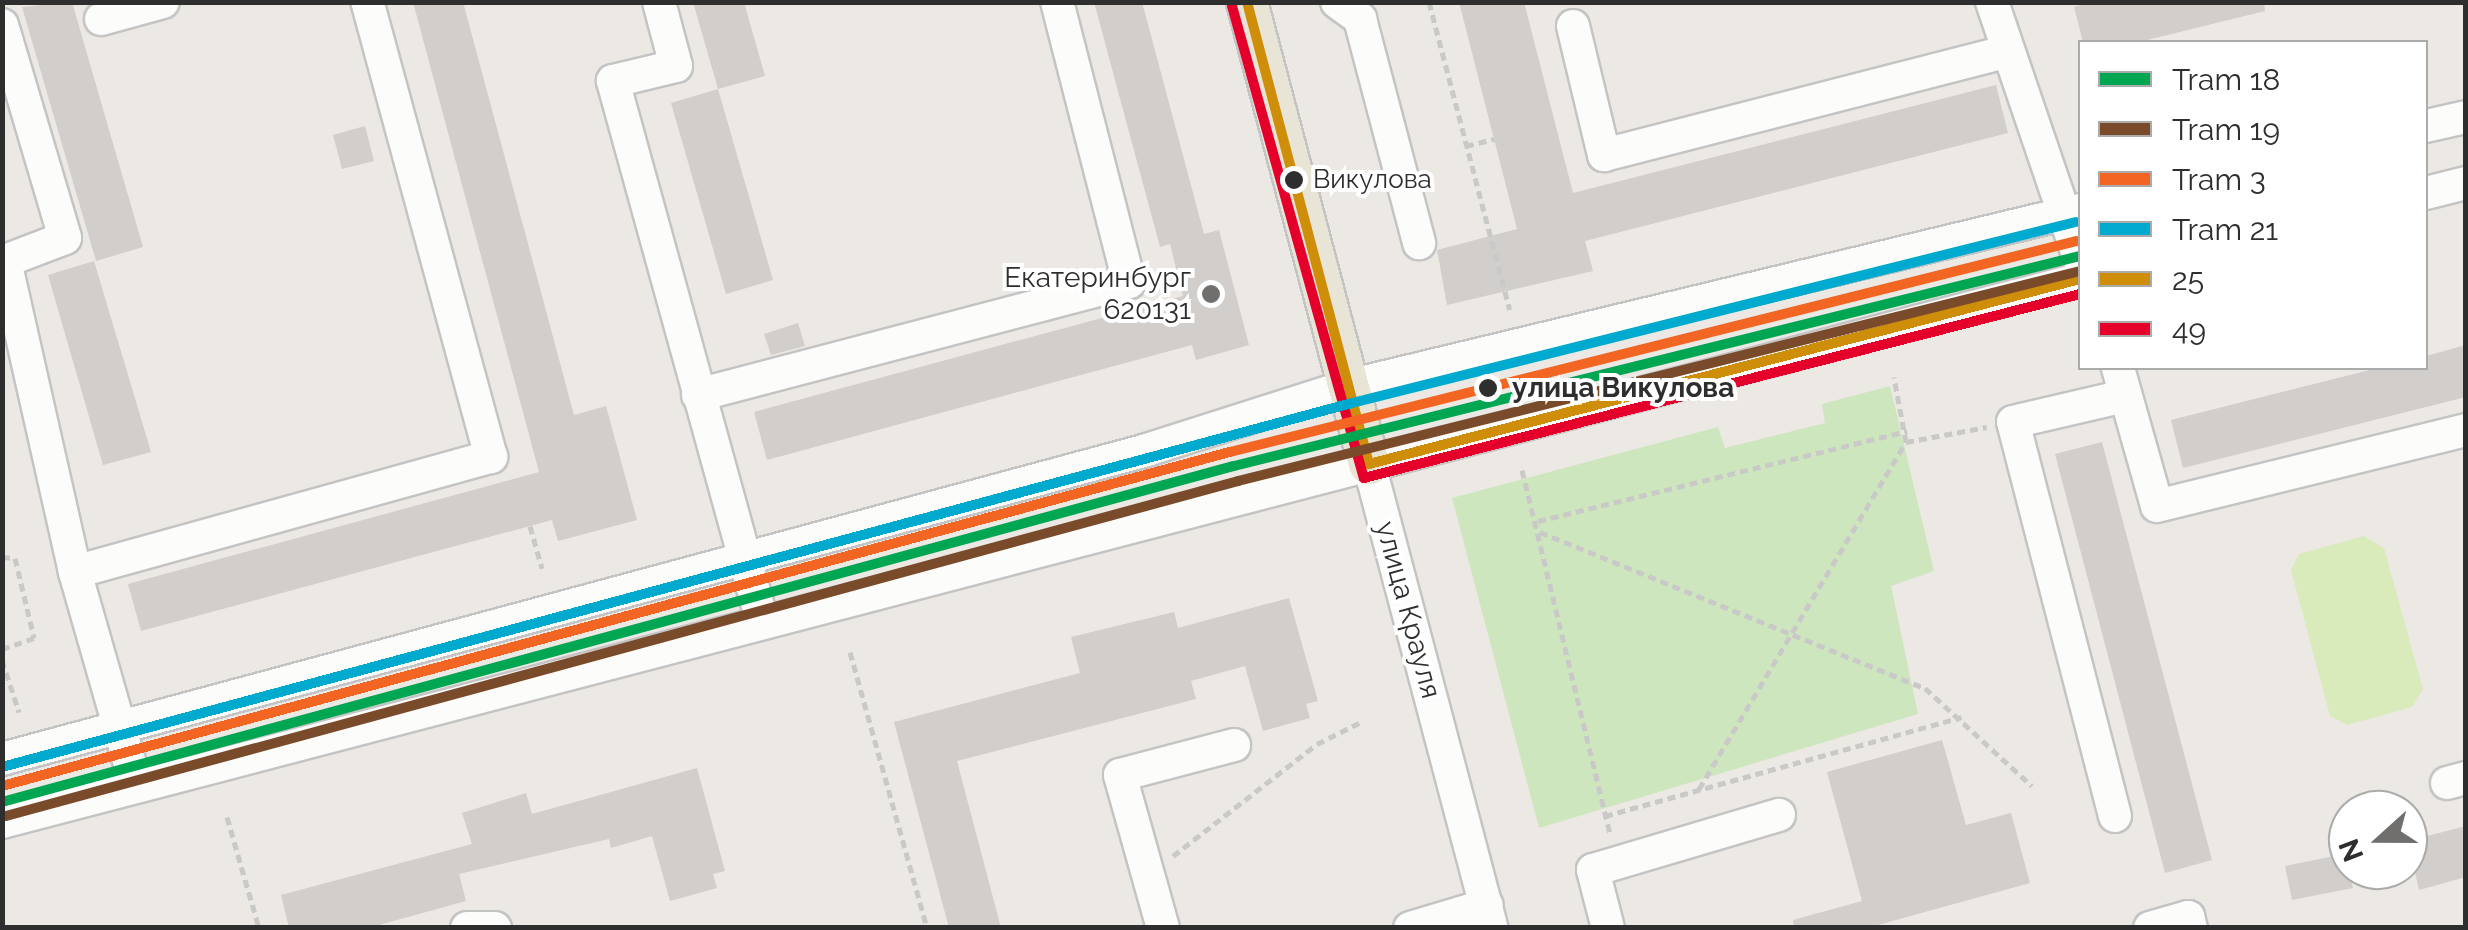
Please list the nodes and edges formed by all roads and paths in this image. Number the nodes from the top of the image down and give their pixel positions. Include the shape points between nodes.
1 (163, 2) edge
2 (367, 2) edge
3 (660, 2) edge
4 (1057, 2) edge
5 (1337, 2) edge
6 (1429, 2) edge
7 (1992, 3) edge
8 (1256, 5) edge
9 (101, 19) dead end
10 (2, 26) edge
11 (1573, 26) dead end
12 (2004, 52) junction
13 (2466, 116) edge
14 (2428, 126) edge
15 (1494, 139) dead end
16 (1466, 146) junction
17 (2466, 183) edge
18 (2428, 192) edge
19 (2071, 212) edge
20 (1419, 244) dead end
21 (2078, 249) edge
22 (2078, 280) edge
23 (1510, 310) dead end
24 (1894, 376) dead end
25 (2121, 382) edge
26 (1348, 386) junction
27 (698, 396) junction
28 (2014, 422) junction
29 (1907, 430) junction
30 (2466, 430) edge
31 (1906, 442) junction
32 (1368, 464) junction
33 (1522, 470) dead end
34 (1538, 521) junction
35 (530, 526) dead end
36 (1540, 532) junction
37 (2, 557) edge
38 (744, 560) junction
39 (542, 568) dead end
40 (76, 572) junction
41 (761, 618) junction
42 (1791, 633) junction
43 (2, 649) edge
44 (850, 652) dead end
45 (2, 660) edge
46 (18, 712) dead end
47 (1962, 717) junction
48 (1361, 722) dead end
49 (120, 728) junction
50 (1234, 745) dead end
51 (2, 759) edge
52 (136, 786) junction
53 (2032, 786) dead end
54 (1700, 789) junction
55 (1779, 815) dead end
56 (2115, 816) dead end
57 (227, 817) dead end
58 (2, 822) edge
59 (1146, 869) junction
60 (1490, 916) edge
61 (258, 928) edge
62 (468, 928) edge
63 (495, 928) edge
64 (927, 928) edge
65 (1163, 928) edge
66 (1410, 928) edge
67 (1608, 928) edge
68 (2150, 928) edge
69 (2190, 928) edge

1 - 9 street
2 - 40 street via 491,458
3 - 27 street via 676,66 613,81
4 - 27 street via 1129,282
5 - 20 street via 1360,19
6 - 16 path
7 - 12 street
8 - 26 main road, улица Крауля
10 - 40 street via 65,238 5,261
11 - 12 street via 1604,156
12 - 19 street
13 - 14 street
15 - 16 path
16 - 23 path
17 - 18 street
19 - 21 street
19 - 26 street
22 - 32 street
24 - 29 path
25 - 28 street
25 - 30 street via 2157,506
26 - 32 main road, улица Крауля
26 - 38 street
27 - 38 street
28 - 31 path
28 - 56 street
29 - 31 path
29 - 34 path
31 - 42 path
32 - 41 street
32 - 60 street, улица Крауля
33 - 34 path
34 - 36 path
35 - 39 path
36 - 42 path
36 - 54 path via 1605,816
37 - 43 path via 15,558 34,638
38 - 41 street
38 - 49 street
40 - 49 street
41 - 52 street
42 - 47 path via 1925,688
42 - 54 path
44 - 64 path
45 - 46 path
47 - 53 path
47 - 54 path
48 - 59 path
49 - 51 street
49 - 52 street
50 - 59 street via 1120,775
52 - 58 street
55 - 67 street via 1593,870
57 - 61 path
59 - 65 street
60 - 66 street
62 - 63 street
68 - 69 street via 2188,917

